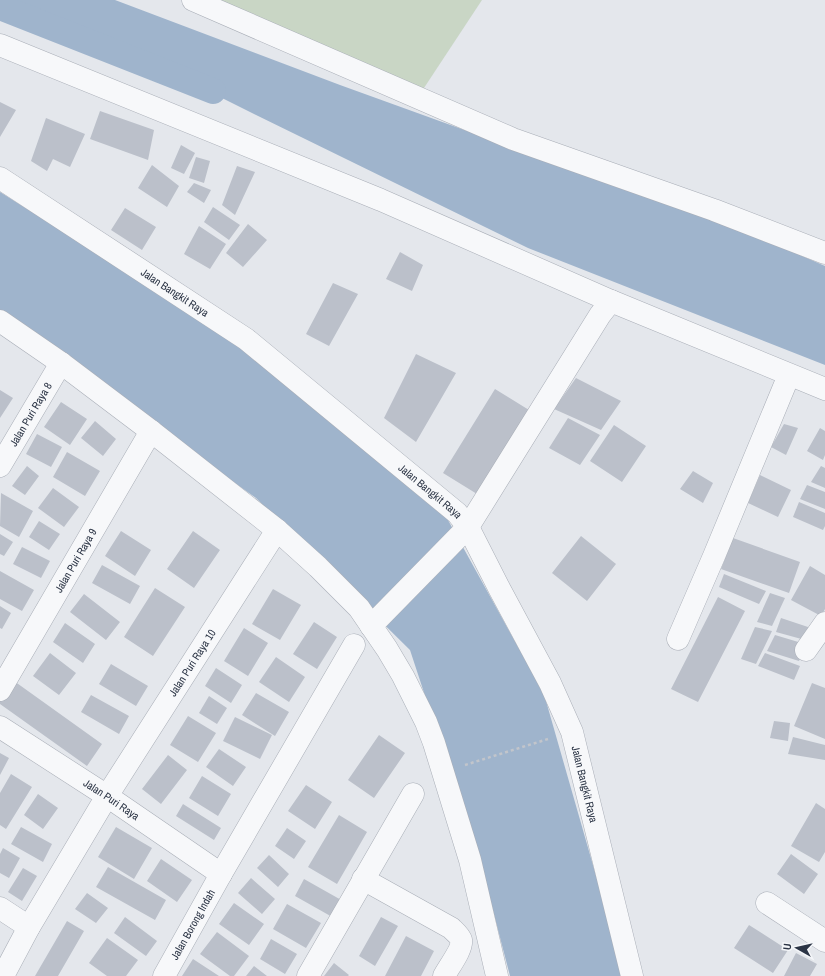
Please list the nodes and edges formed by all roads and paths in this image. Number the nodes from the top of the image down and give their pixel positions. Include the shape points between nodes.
1 (193, 0) edge
2 (0, 45) edge
3 (0, 178) edge
4 (825, 253) edge
5 (611, 301) junction
6 (0, 321) edge
7 (61, 363) junction
8 (789, 375) junction
9 (825, 390) edge
10 (151, 431) junction
11 (0, 466) edge
12 (277, 530) junction
13 (464, 530) junction
14 (373, 623) junction
15 (825, 623) edge
16 (678, 639) dead end
17 (354, 645) dead end
18 (806, 650) dead end
19 (0, 690) edge
20 (0, 728) edge
21 (554, 737) dead end
22 (462, 766) dead end
23 (413, 794) dead end
24 (107, 796) junction
25 (221, 874) junction
26 (363, 879) junction
27 (767, 903) dead end
28 (0, 908) edge
29 (29, 928) junction
30 (825, 941) edge
31 (3, 976) edge
32 (164, 976) edge
33 (308, 976) edge
34 (444, 976) edge
35 (497, 976) edge
36 (632, 976) edge

1 - 4 street via 513,139 714,210
2 - 5 street via 381,200
3 - 13 street, Jalan Bangkit Raya via 246,339 457,513
5 - 8 street
5 - 13 street
6 - 7 street
7 - 10 street
7 - 11 street, Jalan Puri Raya 8
8 - 9 street
8 - 16 street
10 - 12 street
10 - 19 street, Jalan Puri Raya 9
12 - 14 street
12 - 24 street, Jalan Puri Raya 10
13 - 14 street
13 - 36 street, Jalan Bangkit Raya via 550,682 572,732
14 - 35 street via 403,676 434,743 470,860
15 - 18 street
17 - 25 street, Jalan Borong Indah
20 - 24 street, Jalan Puri Raya
21 - 22 path
23 - 26 street
24 - 25 street, Jalan Puri Raya
24 - 29 street, Jalan Puri Raya 10
25 - 32 street, Jalan Borong Indah
26 - 33 street
26 - 34 street via 451,928 461,939 459,950
27 - 30 street
28 - 29 street
29 - 31 street, Jalan Puri Raya 10

